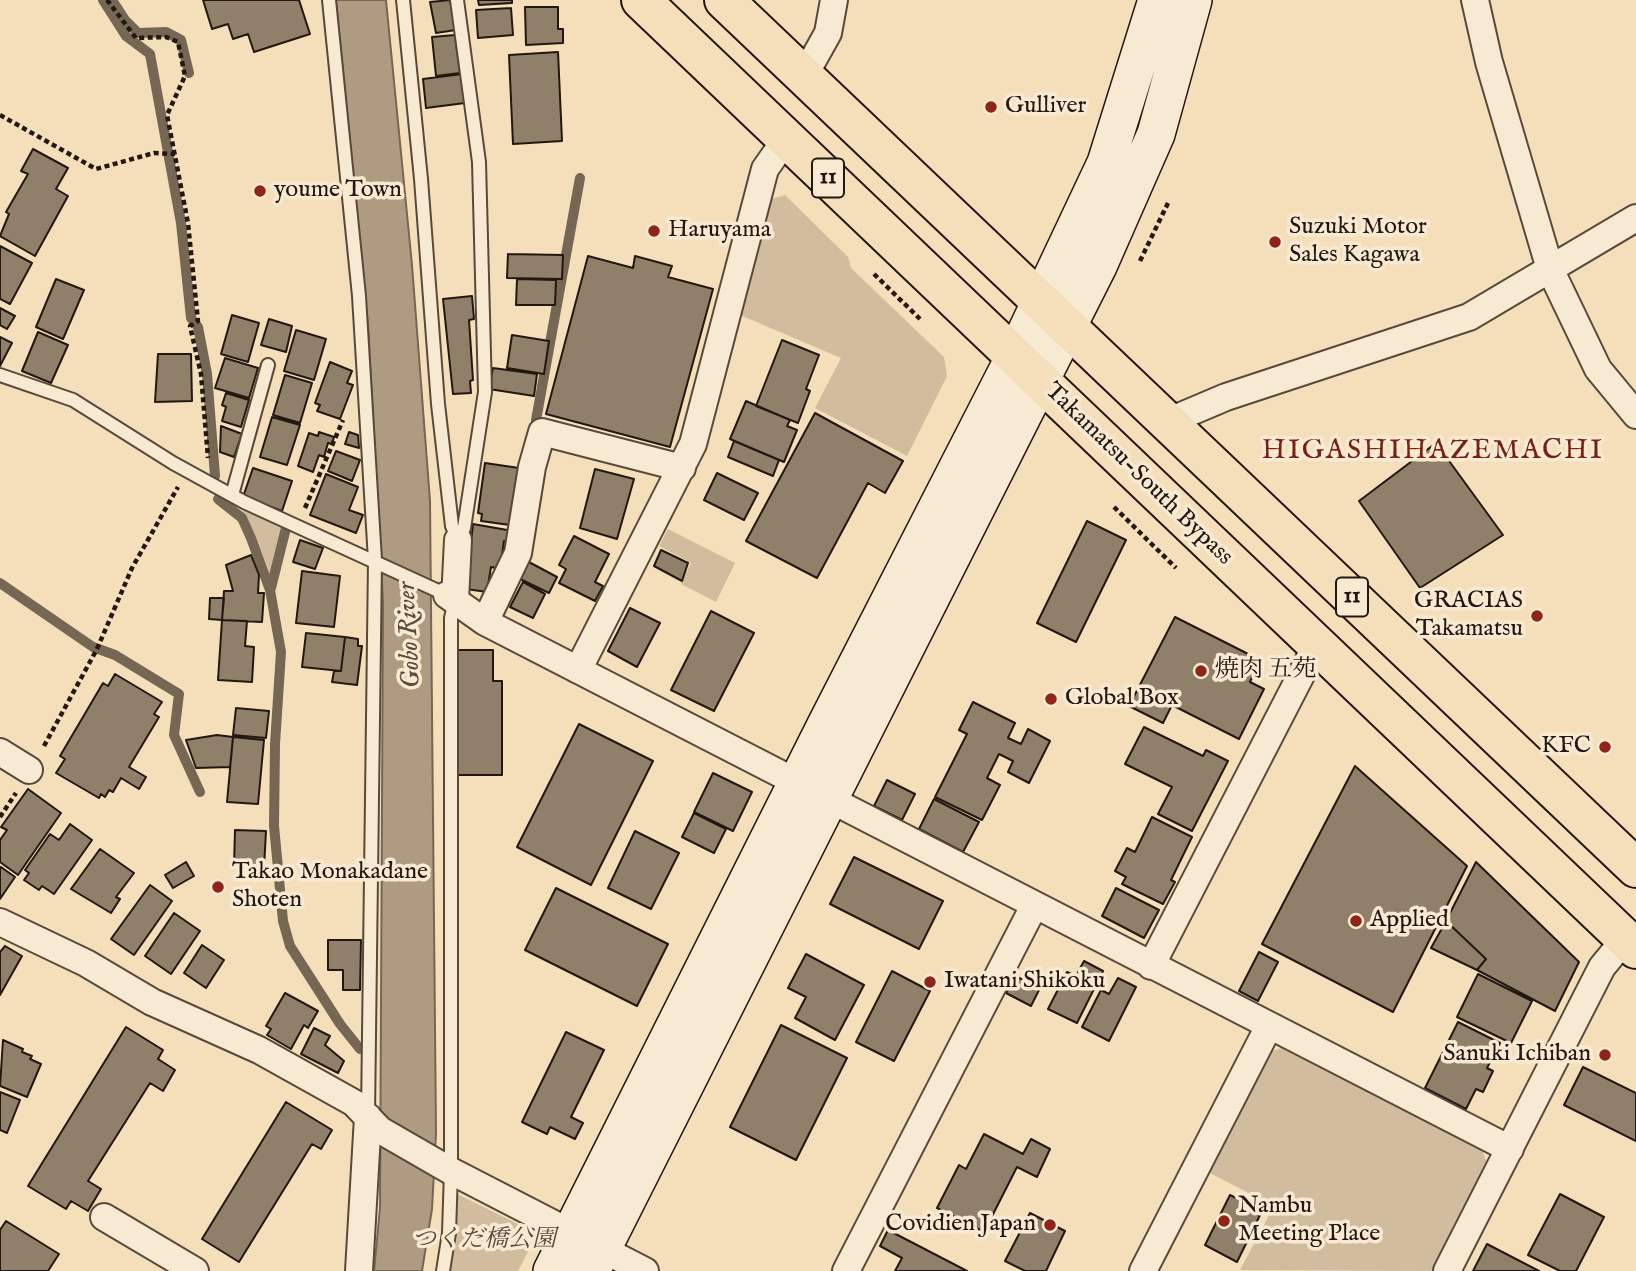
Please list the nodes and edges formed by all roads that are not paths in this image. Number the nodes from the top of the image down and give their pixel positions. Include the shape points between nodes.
1 (329, 0) edge
2 (403, 0) edge
3 (457, 0) edge
4 (642, 0) edge
5 (724, 0) edge
6 (834, 0) edge
7 (1157, 0) edge
8 (1193, 0) edge
9 (1475, 0) edge
10 (804, 76) junction
11 (786, 139) junction
12 (1636, 218) edge
13 (1550, 269) junction
14 (1041, 300) junction
15 (1068, 327) junction
16 (268, 365) dead end
17 (1027, 368) junction
18 (0, 375) edge
19 (1636, 415) edge
20 (1167, 422) junction
21 (682, 468) junction
22 (232, 495) junction
23 (458, 540) junction
24 (381, 563) junction
25 (451, 597) junction
26 (485, 622) junction
27 (1316, 646) junction
28 (578, 670) junction
29 (0, 752) edge
30 (29, 770) road end
31 (797, 783) junction
32 (830, 800) junction
33 (1636, 868) edge
34 (1034, 906) junction
35 (0, 922) edge
36 (1631, 944) edge
37 (1151, 966) junction
38 (1269, 1026) junction
39 (374, 1123) junction
40 (1510, 1149) junction
41 (446, 1169) junction
42 (104, 1217) dead end
43 (588, 1251) edge
44 (194, 1271) edge
45 (359, 1271) edge
46 (443, 1271) edge
47 (552, 1271) edge
48 (645, 1271) edge
49 (846, 1271) edge
50 (1143, 1271) edge
51 (1447, 1271) edge

1 - 24 lane
2 - 23 lane via 438,404 452,526
3 - 23 lane via 478,162 485,393 464,528
4 - 11 highway, Takamatsu-South Bypass / 11
5 - 10 highway, 11
6 - 10 street via 828,33
7 - 14 street via 1106,163
8 - 15 street via 1175,71 1139,177
9 - 13 street
10 - 14 highway, 11
11 - 17 highway, Takamatsu-South Bypass / 11
11 - 21 street via 765,169 693,444
12 - 13 street
13 - 19 street via 1598,369
13 - 20 street via 1469,317 1226,397
14 - 15 highway, 11
14 - 17 street
15 - 17 street
15 - 20 highway, 11
16 - 22 lane
17 - 27 highway, Takamatsu-South Bypass / 11
17 - 31 street
17 - 32 street
18 - 22 lane via 73,400
20 - 33 highway, 11
21 - 26 street via 542,432 518,553
21 - 28 street
22 - 24 lane
23 - 25 street
24 - 25 lane
24 - 39 lane
25 - 26 street
25 - 41 lane
26 - 28 street
27 - 36 highway, Takamatsu-South Bypass / 11
27 - 37 street
28 - 31 street
29 - 30 street
31 - 32 street
31 - 43 street
32 - 34 street
32 - 43 street
34 - 37 street
34 - 49 street
35 - 39 street via 86,963 152,1003 259,1051 354,1103
36 - 40 street via 1602,967
37 - 38 street
38 - 40 street
38 - 50 street
39 - 41 street
39 - 45 street
40 - 51 street
41 - 43 street
41 - 46 lane via 449,1233
42 - 44 street
43 - 47 street
43 - 48 street

